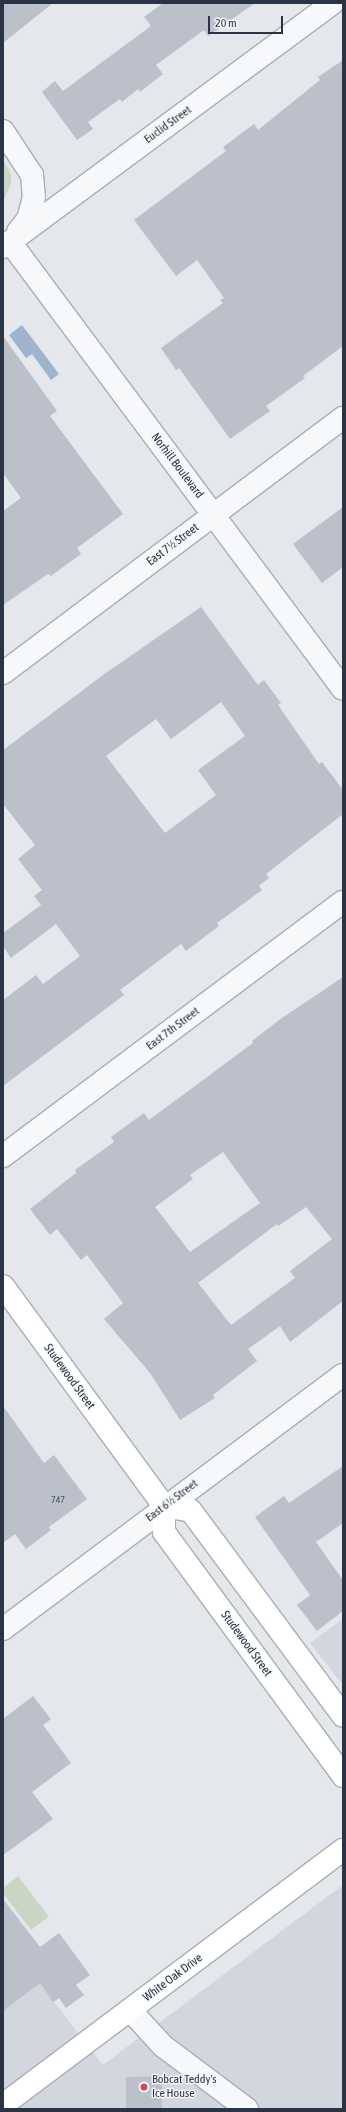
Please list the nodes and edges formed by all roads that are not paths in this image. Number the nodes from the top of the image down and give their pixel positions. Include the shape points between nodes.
1 (333, 3) edge
2 (3, 131) edge
3 (5, 245) edge
4 (343, 418) edge
5 (213, 515) junction
6 (3, 673) edge
7 (343, 689) edge
8 (343, 902) edge
9 (3, 1156) edge
10 (3, 1286) edge
11 (343, 1375) edge
12 (164, 1506) junction
13 (3, 1629) edge
14 (343, 1716) edge
15 (343, 1776) edge
16 (343, 1850) edge
17 (130, 2010) junction
18 (3, 2105) edge
19 (247, 2109) edge

1 - 3 street, Euclid Street
2 - 3 street via 32,175 34,197 28,219
3 - 5 street, Norhill Boulevard
4 - 5 street, East 7½ Street
5 - 6 street, East 7½ Street
5 - 7 street, Norhill Boulevard
8 - 9 street, East 7th Street
10 - 12 main road, Studewood Street
11 - 12 street, East 6½ Street
12 - 13 street, East 6½ Street
12 - 14 main road via 191,1511
12 - 15 main road, Studewood Street via 164,1532
16 - 17 main road, White Oak Drive
17 - 18 main road, White Oak Drive
17 - 19 street via 163,2046

